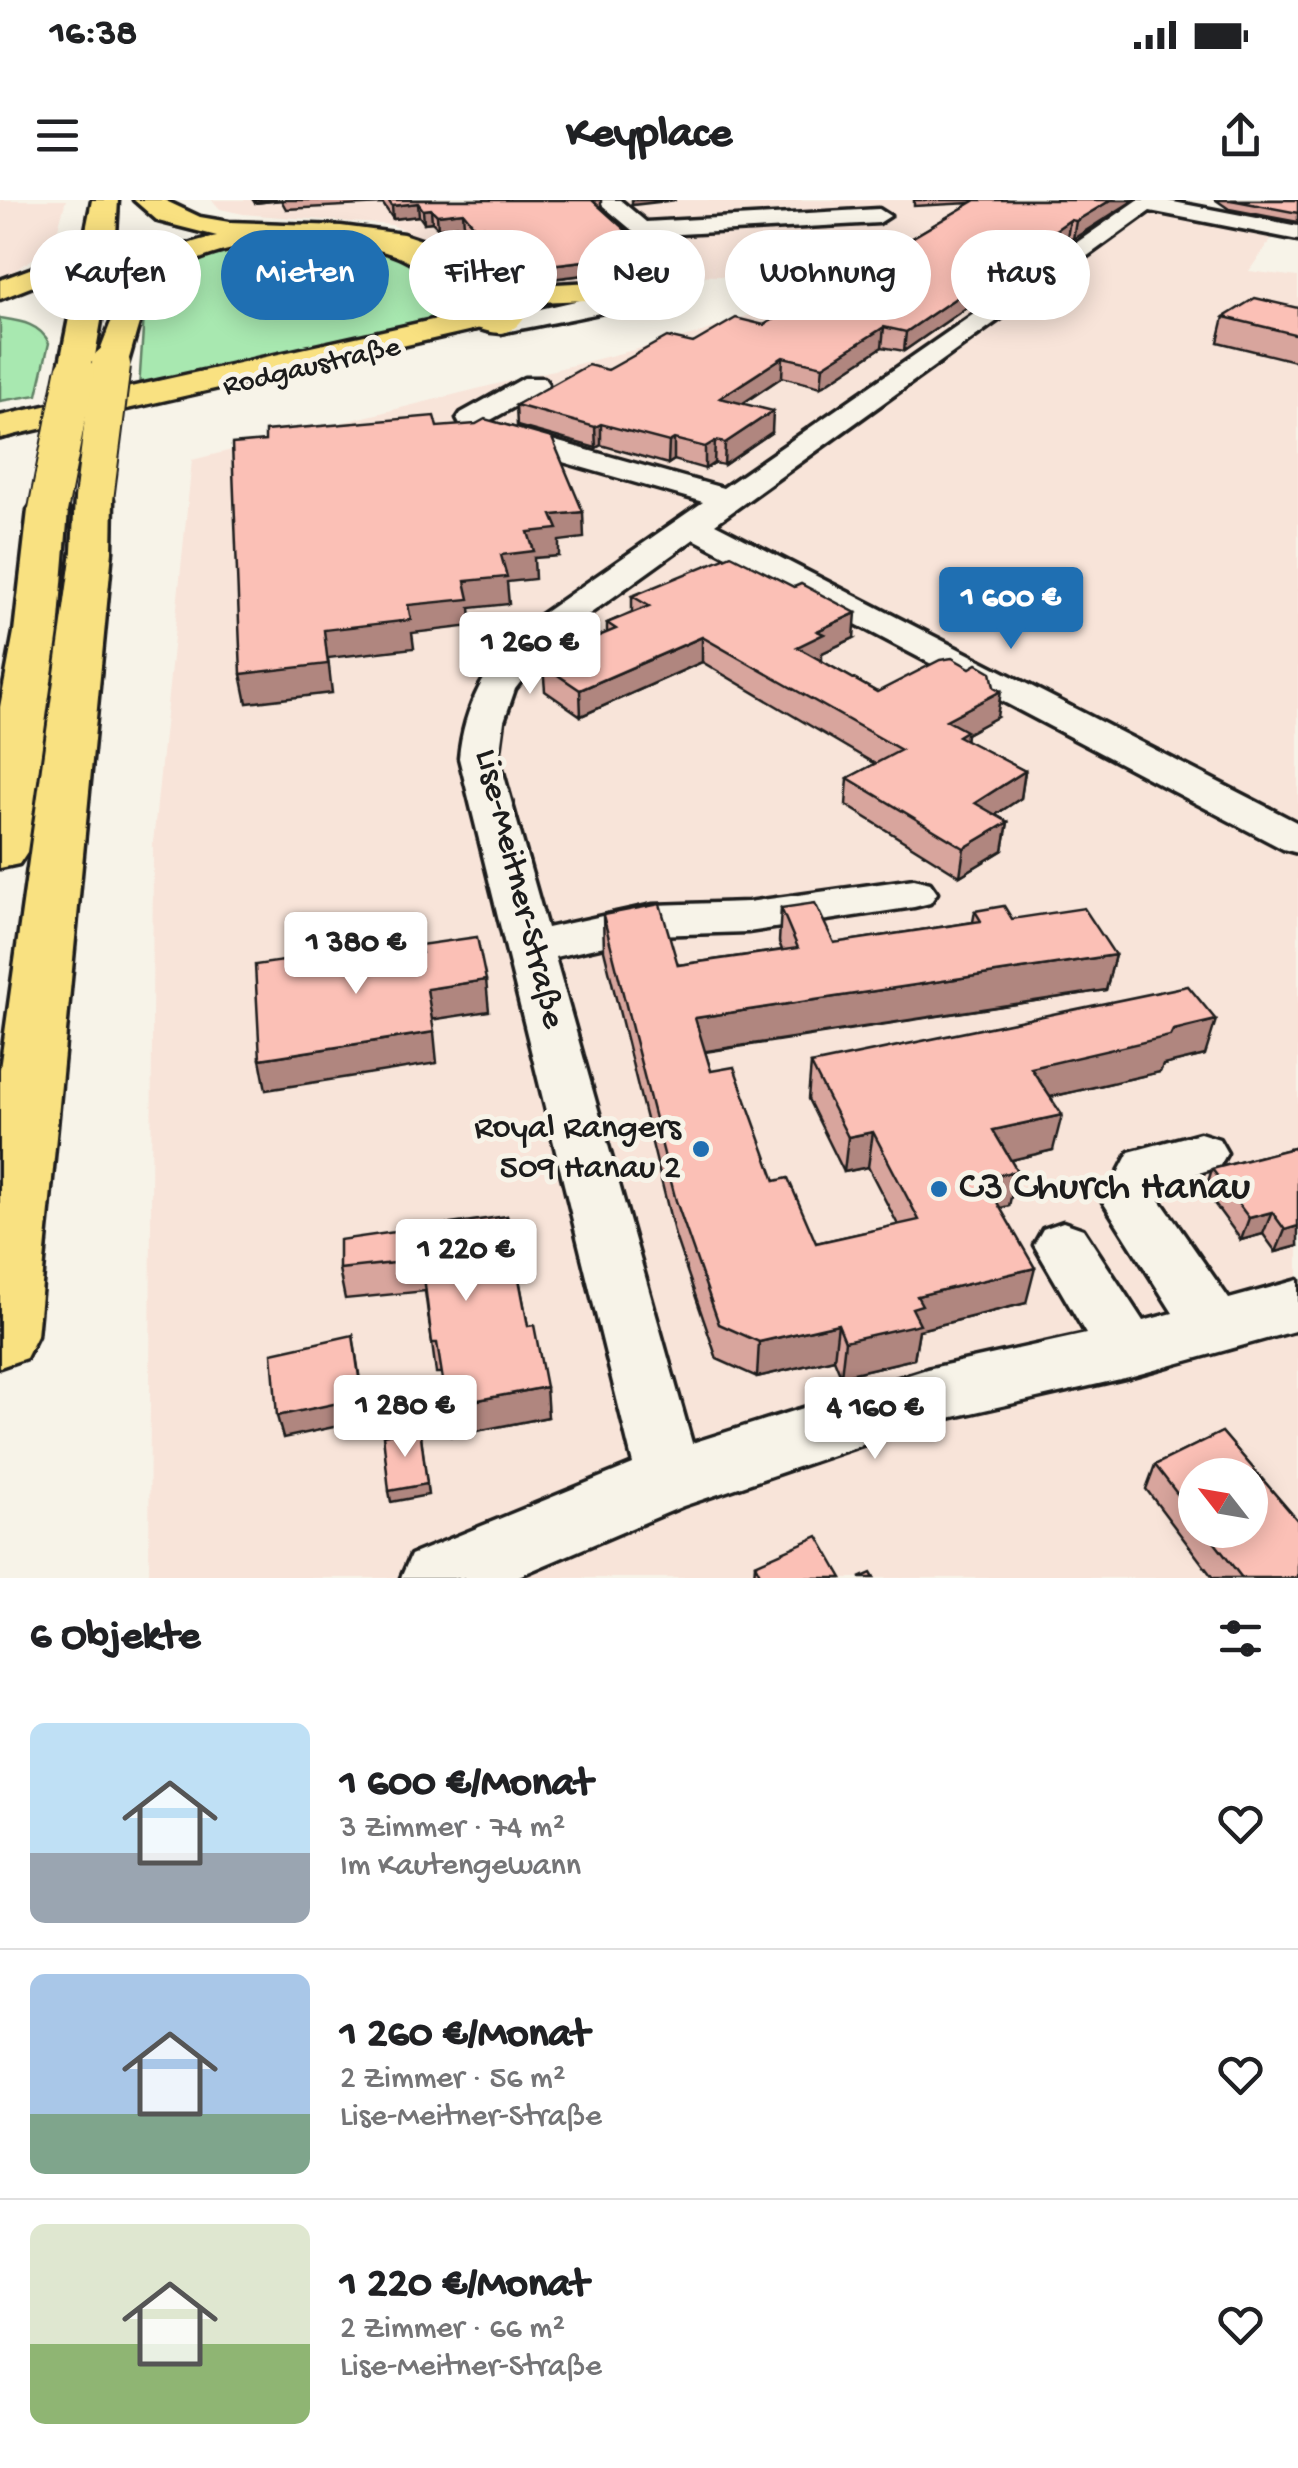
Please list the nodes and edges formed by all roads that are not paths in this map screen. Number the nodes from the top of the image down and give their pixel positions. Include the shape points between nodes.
1 (105, 200) edge
2 (132, 200) edge
3 (147, 200) edge
4 (607, 200) edge
5 (1150, 202) edge
6 (879, 216) dead end
7 (113, 230) edge
8 (123, 230) edge
9 (641, 230) edge
10 (705, 231) edge
11 (1298, 233) edge
12 (409, 245) edge
13 (409, 251) edge
14 (30, 279) edge
15 (0, 290) edge
16 (26, 316) edge
17 (93, 320) edge
18 (114, 320) edge
19 (488, 320) edge
20 (489, 320) edge
21 (111, 365) junction
22 (75, 373) junction
23 (534, 384) dead end
24 (0, 427) edge
25 (0, 439) edge
26 (729, 500) junction
27 (694, 525) junction
28 (1298, 840) edge
29 (0, 852) edge
30 (914, 893) dead end
31 (529, 947) junction
32 (1200, 1153) dead end
33 (1063, 1245) dead end
34 (1298, 1305) edge
35 (1215, 1327) junction
36 (0, 1336) edge
37 (1129, 1351) junction
38 (670, 1480) junction
39 (435, 1578) edge

1 - 7 main road
2 - 8 main road
3 - 12 main road via 163,215 207,226 355,233
4 - 9 street, Rodgaustraße
5 - 11 street
5 - 26 street, Lise-Meitner-Straße
6 - 10 street
13 - 21 main road via 348,237 260,238 194,252 150,276
14 - 15 main road
16 - 22 main road via 66,341
17 - 22 main road
18 - 21 main road
19 - 24 main road, Rodgaustraße
20 - 25 main road, Rodgaustraße
21 - 36 main road, bridge
22 - 29 main road, bridge via 48,510 36,632
23 - 26 street via 472,419 475,428
26 - 27 street, Lise-Meitner-Straße
27 - 28 street
27 - 31 street, Lise-Meitner-Straße via 539,632 509,665 488,704 479,758
30 - 31 street via 748,917 652,920
31 - 38 street, Lise-Meitner-Straße
32 - 35 street via 1148,1167 1130,1202
33 - 37 street
34 - 35 street
35 - 37 street
37 - 38 street via 927,1396
38 - 39 street

